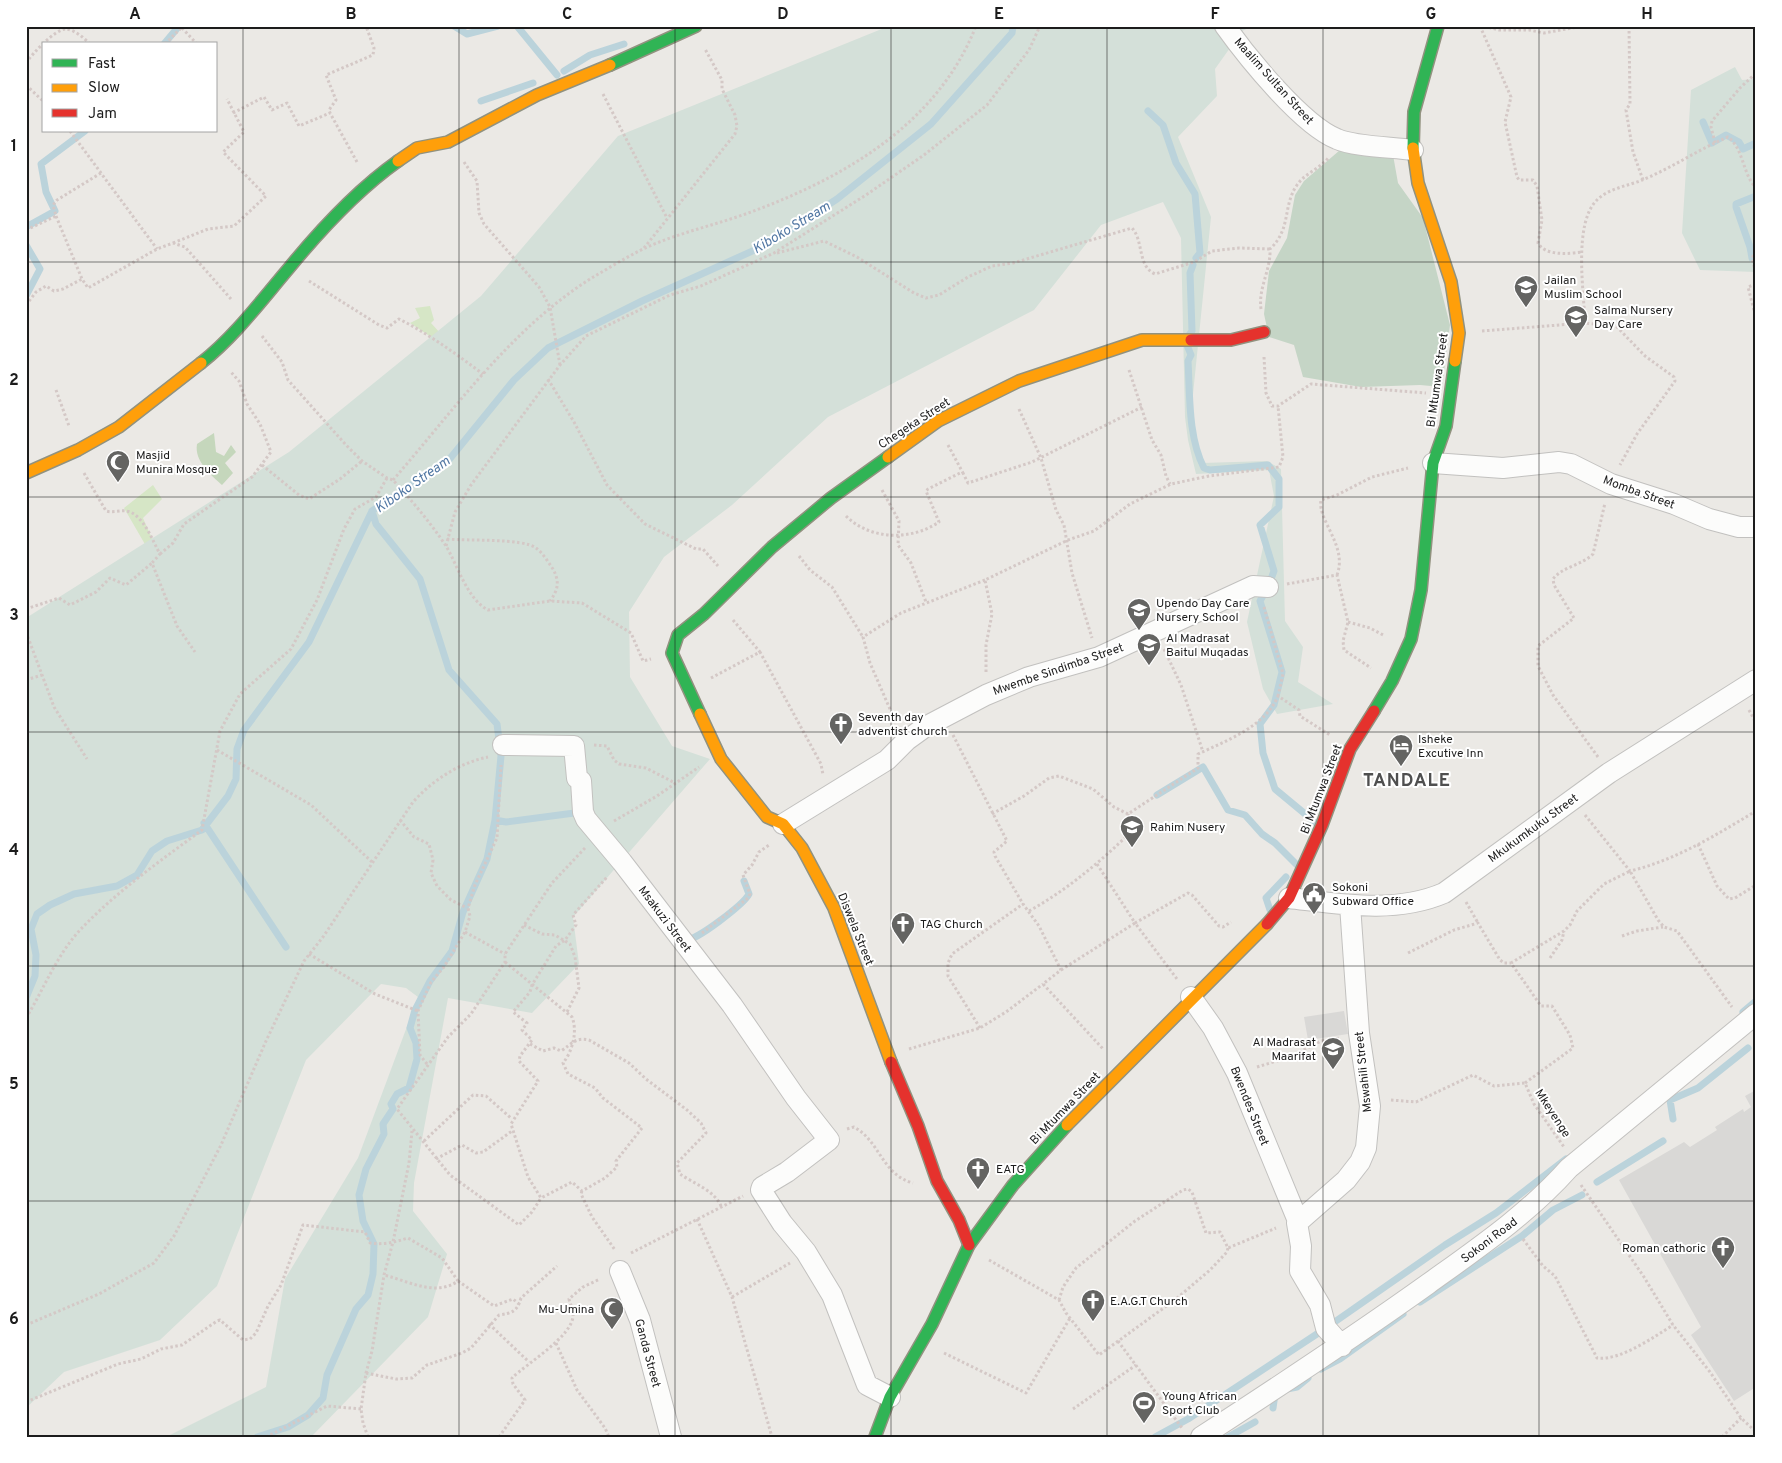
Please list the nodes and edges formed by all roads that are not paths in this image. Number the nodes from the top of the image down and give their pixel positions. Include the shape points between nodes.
1 (1225, 26) edge
2 (1438, 26) edge
3 (695, 27) edge
4 (1413, 150) junction
5 (1264, 332) road end
6 (1433, 462) junction
7 (26, 474) edge
8 (1756, 527) edge
9 (1268, 588) road end
10 (672, 653) joint
11 (1756, 680) edge
12 (498, 750) road end
13 (783, 824) junction
14 (1290, 898) junction
15 (1350, 905) junction
16 (1191, 997) junction
17 (1756, 1014) edge
18 (1297, 1220) junction
19 (968, 1247) junction
20 (621, 1264) road end
21 (1342, 1346) junction
22 (890, 1397) junction
23 (1192, 1433) edge
24 (671, 1437) edge
25 (875, 1437) edge

1 - 4 street, Maalim Sultan Street via 1306,120 1319,130 1341,141
2 - 4 street, Bi Mtumwa Street via 1414,112
3 - 7 street via 537,95 448,142 417,148 368,182 290,266 249,317 212,353 119,427
4 - 6 street, Bi Mtumwa Street via 1418,183 1451,282 1459,333 1446,426
5 - 10 street, Chegeka Street via 1232,340 1142,340 1009,386 933,425 868,470 783,538 678,635
6 - 8 street, Momba Street via 1503,468 1559,462 1571,464 1611,484 1709,519 1739,527
6 - 14 street, Bi Mtumwa Street via 1421,590 1411,639 1392,681 1350,749
9 - 13 street, Mwembe Sindimba Street via 1253,586 1099,657 1029,677 986,695 906,740 887,760
10 - 13 street, Diswela Street via 721,759 766,817
11 - 15 street, Mkukumkuku Street via 1609,773 1444,894 1407,904
12 - 22 street, Msakuzi Street via 574,746 583,812 732,1005 829,1140 762,1187 764,1196 806,1252 832,1294 867,1386
13 - 19 street, Diswela Street via 802,848 834,908 937,1181 960,1220
14 - 15 street, Mkukumkuku Street
14 - 16 street, Bi Mtumwa Street
15 - 18 street, Mswahili Street via 1359,1033 1370,1106 1366,1148 1346,1180
16 - 18 street, Bwendes Street via 1213,1028 1237,1073
16 - 19 street, Bi Mtumwa Street via 1041,1153
17 - 21 street, Sokoni Road via 1574,1164 1511,1224
18 - 21 street via 1300,1271 1320,1305 1326,1328
19 - 22 street, Bi Mtumwa Street via 932,1324
20 - 24 street, Ganda Street via 640,1320
21 - 23 street, Sokoni Road
22 - 25 street, Bi Mtumwa Street

